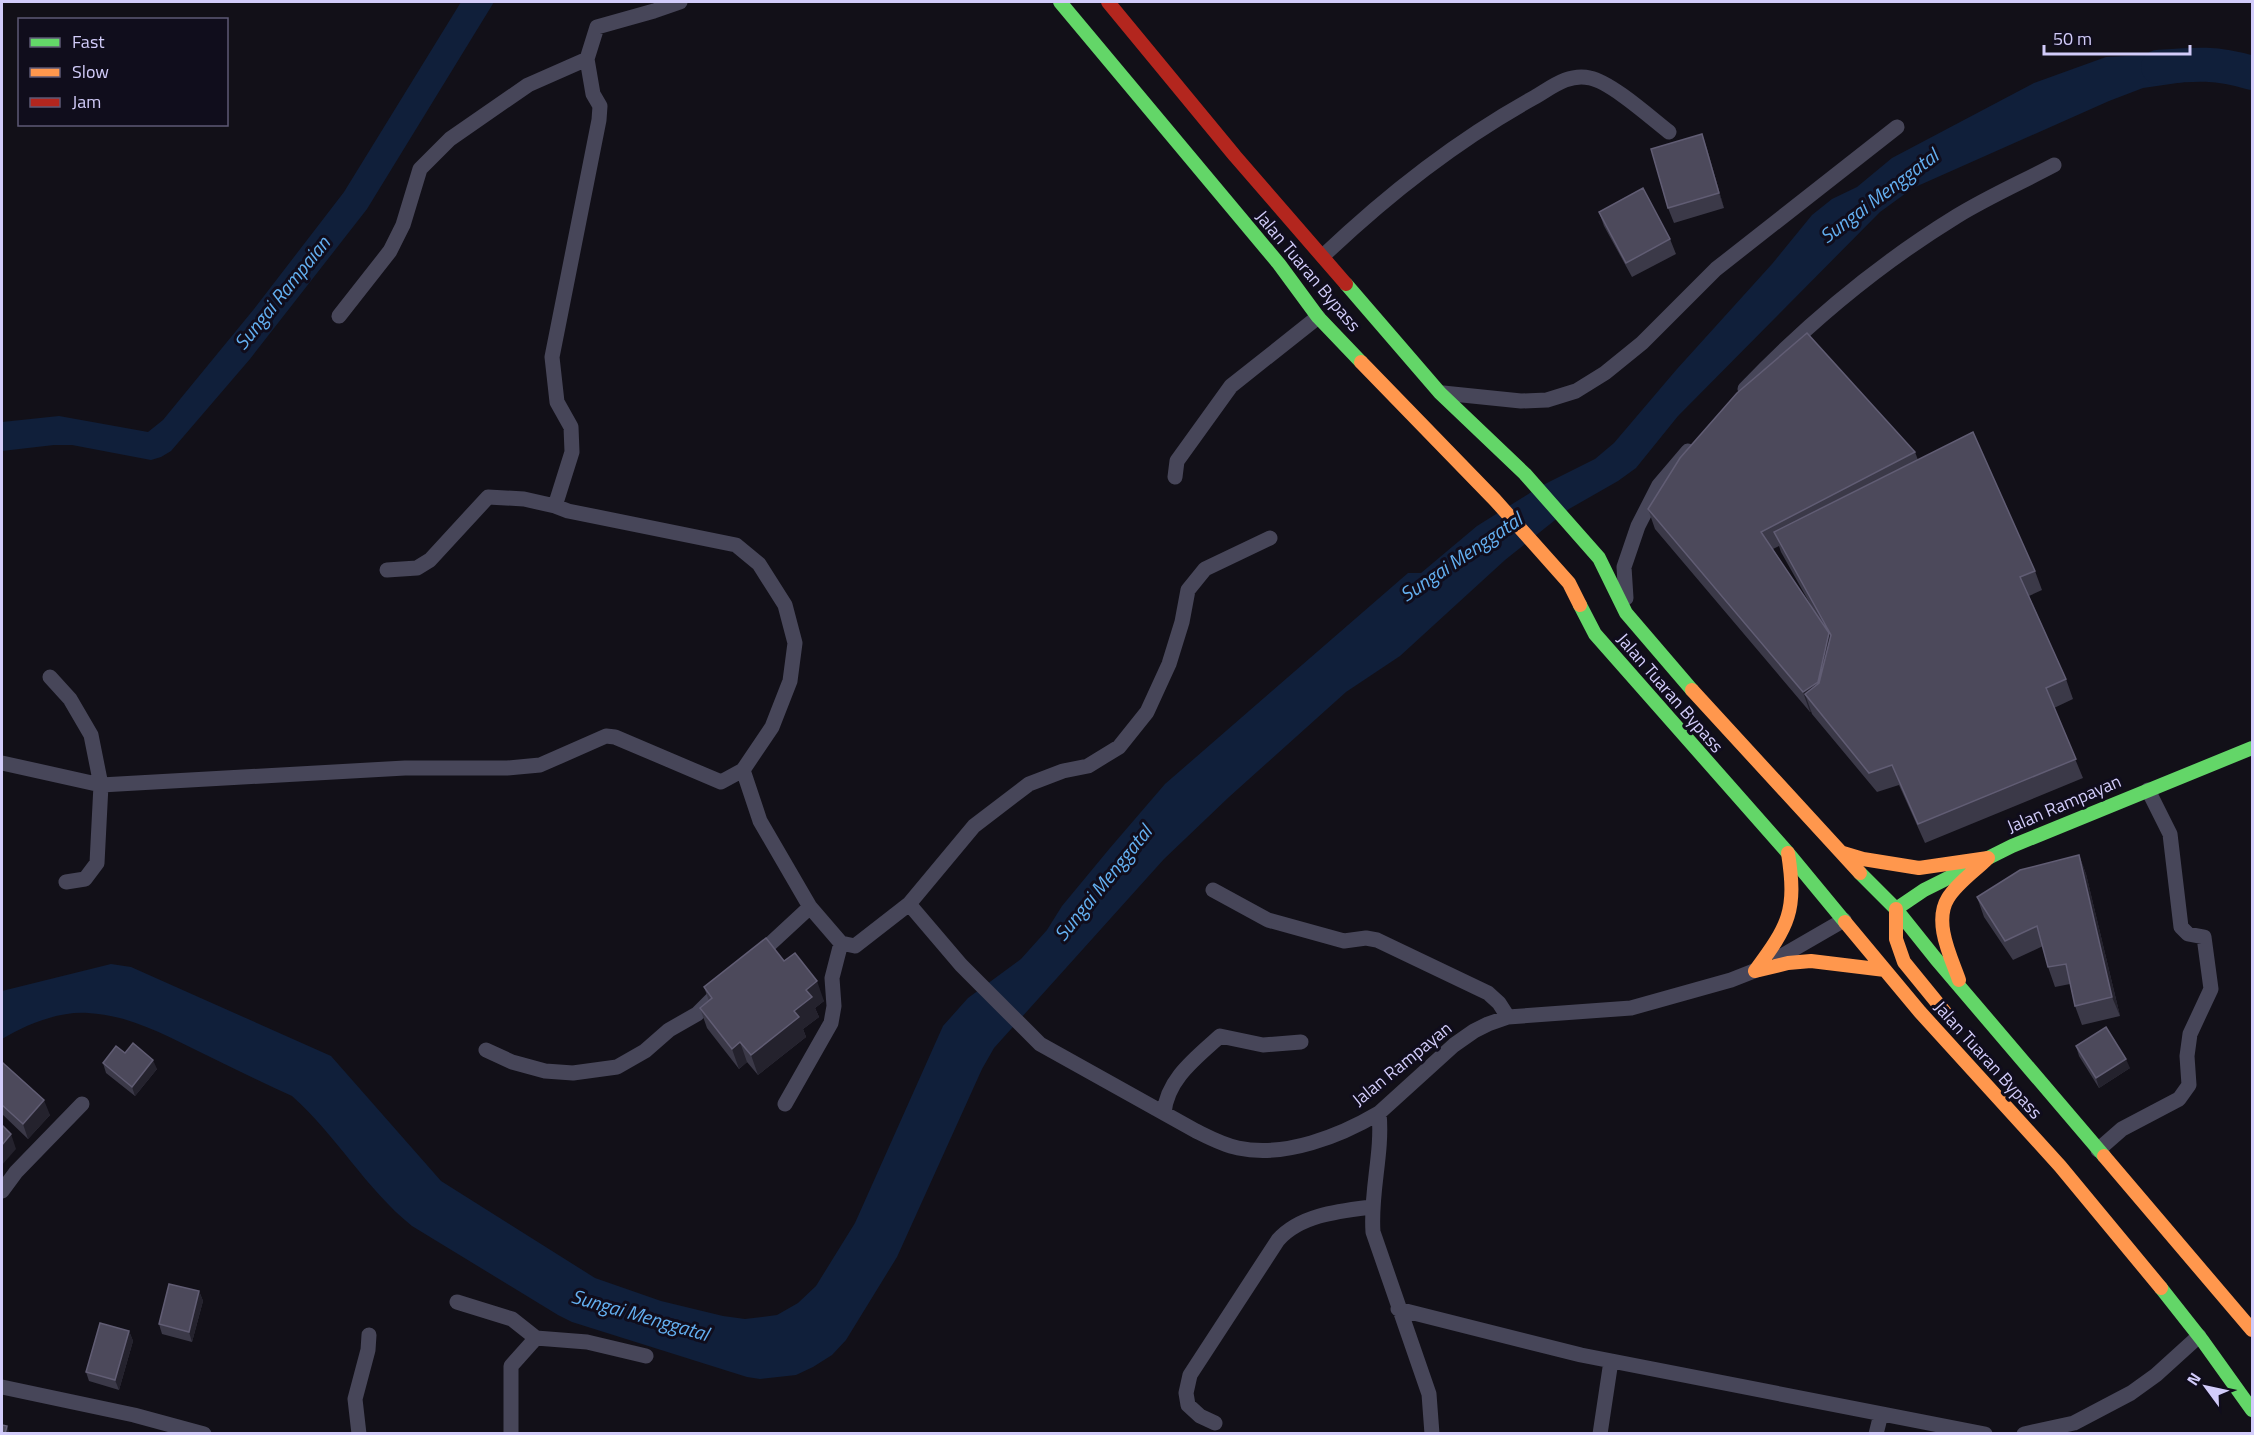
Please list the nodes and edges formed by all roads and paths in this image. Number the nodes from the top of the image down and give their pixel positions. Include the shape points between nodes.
1 (681, 2) edge
2 (1060, 2) edge
3 (1108, 2) edge
4 (587, 59) junction
5 (1896, 127) dead end
6 (1669, 132) dead end
7 (2054, 165) dead end
8 (1323, 256) junction
9 (339, 316) dead end
10 (1318, 317) junction
11 (1440, 393) junction
12 (1737, 398) edge
13 (1697, 441) edge
14 (1175, 477) dead end
15 (555, 506) junction
16 (1270, 538) dead end
17 (387, 570) dead end
18 (1626, 612) junction
19 (50, 676) dead end
20 (2253, 748) edge
21 (2, 763) edge
22 (743, 771) junction
23 (101, 785) junction
24 (2148, 790) junction
25 (1839, 851) junction
26 (1788, 853) junction
27 (1988, 858) junction
28 (66, 882) dead end
29 (1213, 890) dead end
30 (909, 904) junction
31 (810, 907) junction
32 (1896, 909) junction
33 (1844, 920) junction
34 (841, 943) junction
35 (745, 967) edge
36 (1885, 970) junction
37 (1755, 971) junction
38 (1961, 989) junction
39 (721, 991) edge
40 (1508, 1017) junction
41 (1956, 1025) dead end
42 (1301, 1042) dead end
43 (486, 1050) dead end
44 (82, 1104) dead end
45 (785, 1104) dead end
46 (1164, 1113) junction
47 (1379, 1113) junction
48 (2098, 1150) junction
49 (2065, 1151) dead end
50 (2, 1191) edge
51 (1371, 1207) junction
52 (2115, 1210) dead end
53 (2187, 1298) dead end
54 (457, 1302) dead end
55 (1398, 1309) junction
56 (2251, 1325) edge
57 (369, 1335) dead end
58 (2199, 1336) junction
59 (536, 1338) junction
60 (646, 1356) dead end
61 (1611, 1361) junction
62 (2, 1387) edge
63 (2253, 1410) edge
64 (1881, 1414) junction
65 (1215, 1423) dead end
66 (204, 1434) edge
67 (359, 1434) edge
68 (511, 1434) edge
69 (1432, 1434) edge
70 (1600, 1434) edge
71 (1875, 1434) edge
72 (1985, 1434) edge
73 (2024, 1434) edge

1 - 4 street via 597,27
2 - 10 main road, Jalan Tuaran Bypass via 1279,264
3 - 8 main road, Jalan Tuaran Bypass via 1234,156
4 - 9 street via 528,86 450,139 420,169 403,225 390,251
4 - 15 street via 593,94 600,106 599,120 552,357 557,402 571,427 572,452
5 - 11 street via 1716,269 1642,343 1576,391 1547,400 1521,401
6 - 8 street via 1592,78 1570,78 1456,145 1376,207
7 - 12 street via 1958,215 1864,280 1786,346
8 - 11 main road, Jalan Tuaran Bypass
10 - 14 street via 1231,386 1177,461
10 - 26 main road, Jalan Tuaran Bypass via 1495,500 1569,583 1595,634
11 - 18 main road, Jalan Tuaran Bypass via 1525,474 1599,558
13 - 18 street via 1659,485 1638,526 1624,567
15 - 17 street via 488,497 430,560 417,568
15 - 22 street via 736,545 759,564 785,605 795,643 790,681 772,728
16 - 30 street via 1205,569 1188,590 1169,664 1147,712 1119,747 1089,766 1029,784 974,826
18 - 25 main road, Jalan Tuaran Bypass
19 - 23 street via 70,699 91,735
20 - 24 main road, Jalan Rampayan
21 - 23 street
22 - 23 street via 721,782 606,736 540,765 309,772
22 - 31 street via 760,821
23 - 28 street via 97,863 86,879
24 - 27 main road, Jalan Rampayan
24 - 48 street via 2170,834 2181,927 2188,934 2204,937 2211,990 2190,1034 2189,1085 2179,1099 2122,1129
25 - 27 main road via 1863,859 1919,867
25 - 32 main road, Jalan Tuaran Bypass
26 - 33 main road, Jalan Tuaran Bypass
26 - 37 main road via 1794,886 1792,909 1786,928
27 - 32 main road, Jalan Rampayan via 1924,890
27 - 38 main road via 1943,909 1945,932
29 - 40 street via 1268,920 1344,941 1377,940 1488,993
30 - 34 street via 855,946
30 - 46 street, Jalan Rampayan via 1040,1044
31 - 34 street
31 - 35 street
32 - 38 main road, Jalan Tuaran Bypass
32 - 41 main road via 1896,939 1904,962
33 - 36 main road, Jalan Tuaran Bypass
33 - 37 street, Jalan Rampayan
34 - 45 street via 832,978 831,1023
36 - 37 main road via 1811,961
36 - 58 main road, Jalan Tuaran Bypass via 2076,1184
37 - 40 street, Jalan Rampayan via 1631,1008
38 - 48 main road, Jalan Tuaran Bypass
39 - 43 street via 697,1014 617,1067 573,1073 545,1071
40 - 47 street, Jalan Rampayan via 1474,1031
42 - 46 street via 1263,1045 1220,1036 1180,1074 1165,1100
44 - 50 street
46 - 47 street, Jalan Rampayan via 1218,1142 1240,1149 1275,1150 1347,1130
47 - 51 street via 1381,1136
48 - 56 main road, Jalan Tuaran Bypass
49 - 52 main road
51 - 55 street via 1372,1232
51 - 65 street via 1297,1224 1278,1240 1190,1375 1188,1405
53 - 58 main road via 2196,1313
54 - 59 street via 512,1319
55 - 61 street
55 - 69 street via 1429,1394
57 - 67 street via 355,1399
58 - 63 main road, Jalan Tuaran Bypass
58 - 73 street via 2131,1393 2074,1423
59 - 60 street via 587,1342
59 - 68 street via 511,1366
61 - 64 street
61 - 70 street
62 - 66 street
64 - 71 street
64 - 72 street

